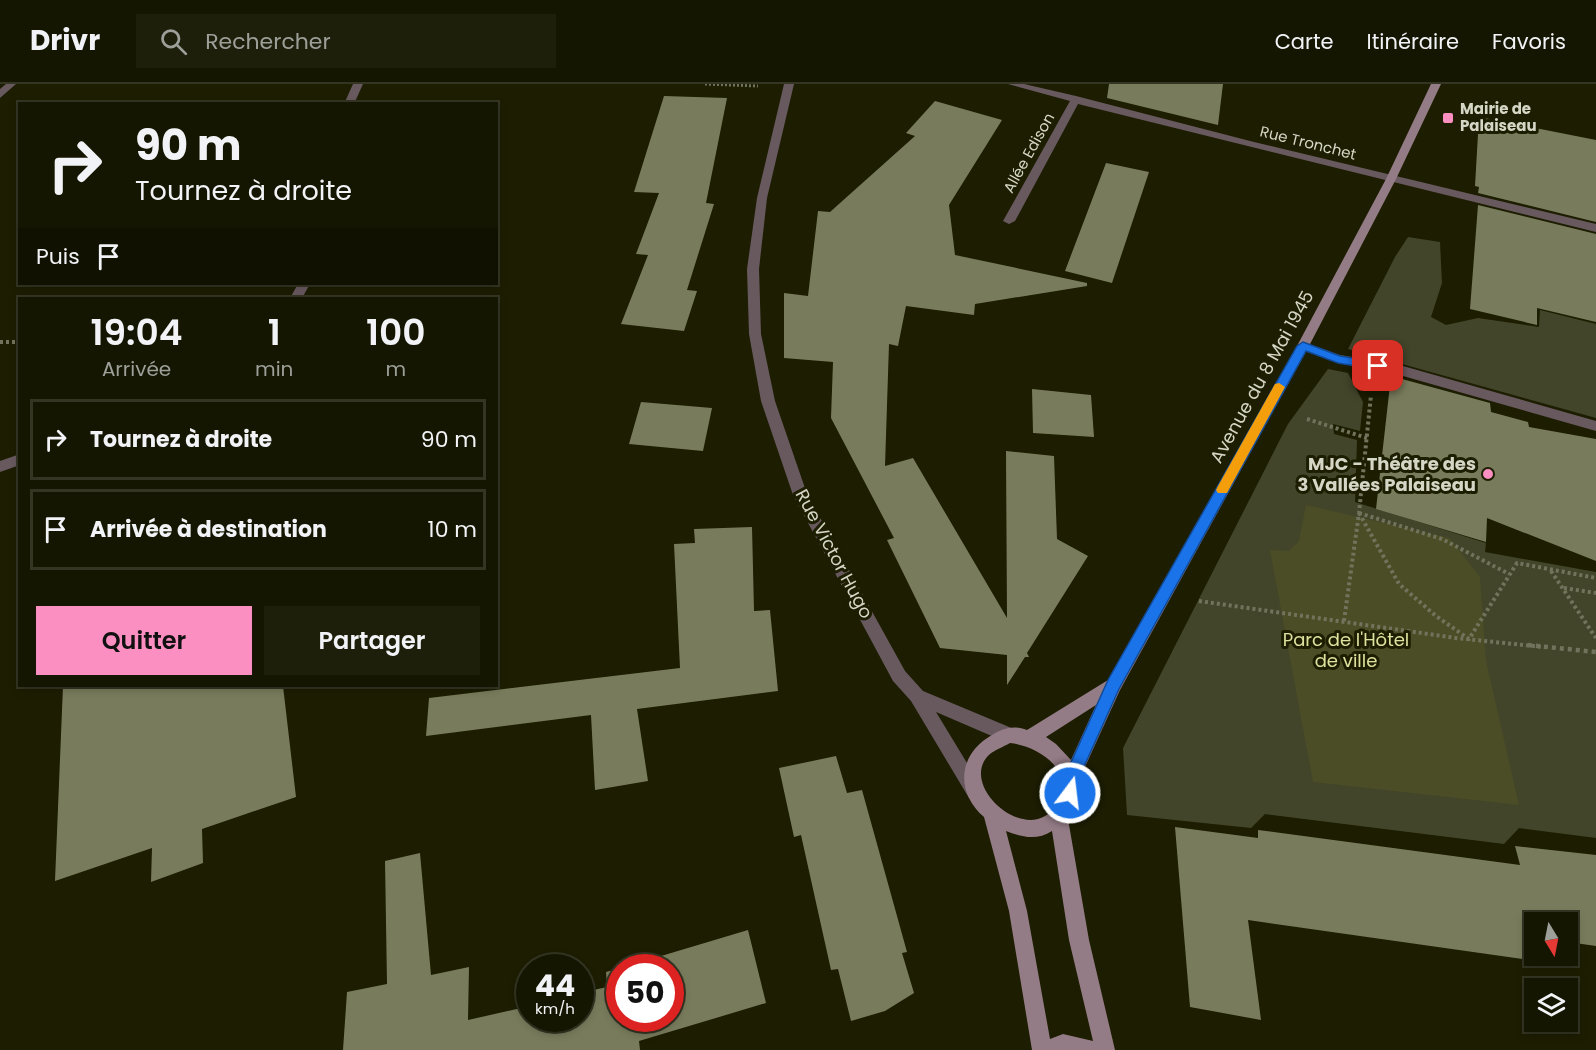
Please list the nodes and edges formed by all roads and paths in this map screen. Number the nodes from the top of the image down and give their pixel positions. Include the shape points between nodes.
1 (11, 84) edge
2 (358, 84) edge
3 (705, 84) edge
4 (1013, 84) edge
5 (1436, 84) edge
6 (788, 86) edge
7 (0, 95) edge
8 (1076, 99) junction
9 (350, 102) edge
10 (1391, 179) junction
11 (1009, 221) dead end
12 (1596, 228) edge
13 (0, 342) edge
14 (18, 342) edge
15 (1303, 346) junction
16 (1361, 363) junction
17 (1307, 419) dead end
18 (1596, 426) edge
19 (1366, 438) junction
20 (18, 460) edge
21 (0, 467) edge
22 (1359, 513) junction
23 (1550, 570) junction
24 (1509, 574) junction
25 (1596, 578) edge
26 (1564, 588) junction
27 (1596, 593) edge
28 (1199, 601) dead end
29 (1344, 621) junction
30 (1596, 638) edge
31 (1469, 639) junction
32 (1596, 652) edge
33 (1114, 685) junction
34 (917, 696) junction
35 (1008, 735) junction
36 (1031, 737) junction
37 (1070, 780) junction
38 (976, 795) junction
39 (993, 816) junction
40 (1059, 817) junction
41 (1042, 1050) edge
42 (1048, 1050) edge
43 (1091, 1050) edge
44 (1105, 1050) edge

1 - 7 street
2 - 9 street
3 - 6 path
4 - 8 street, Rue Tronchet
5 - 10 main road, Avenue du 8 Mai 1945
6 - 34 street, Rue Victor Hugo via 762,198 753,269 755,334 768,401 800,495 899,676
8 - 10 street, Rue Tronchet
8 - 11 street, Allée Edison
10 - 12 street, Rue Tronchet
10 - 15 main road, Avenue du 8 Mai 1945
13 - 14 path
15 - 16 street
15 - 33 main road, Avenue du 8 Mai 1945
16 - 18 street via 1396,369
16 - 19 path via 1371,396
17 - 19 path
19 - 22 path
20 - 21 street
22 - 24 path via 1442,539
22 - 29 path
22 - 31 path via 1399,584
23 - 24 path via 1517,563
23 - 25 path
23 - 26 path
24 - 31 path
26 - 27 path
26 - 30 path
28 - 29 path
29 - 31 path
31 - 32 path
33 - 36 main road, Avenue du 8 Mai 1945
33 - 37 main road, Avenue du 8 Mai 1945
34 - 35 street, Rue Victor Hugo
34 - 38 street, Rue Victor Hugo
35 - 36 main road
35 - 38 main road via 993,740 974,762
36 - 37 main road via 1057,754
37 - 40 main road via 1067,806
38 - 39 main road
39 - 40 main road via 1021,828 1048,824
39 - 41 main road via 1018,911
40 - 44 main road via 1079,940
42 - 43 main road via 1063,1044

